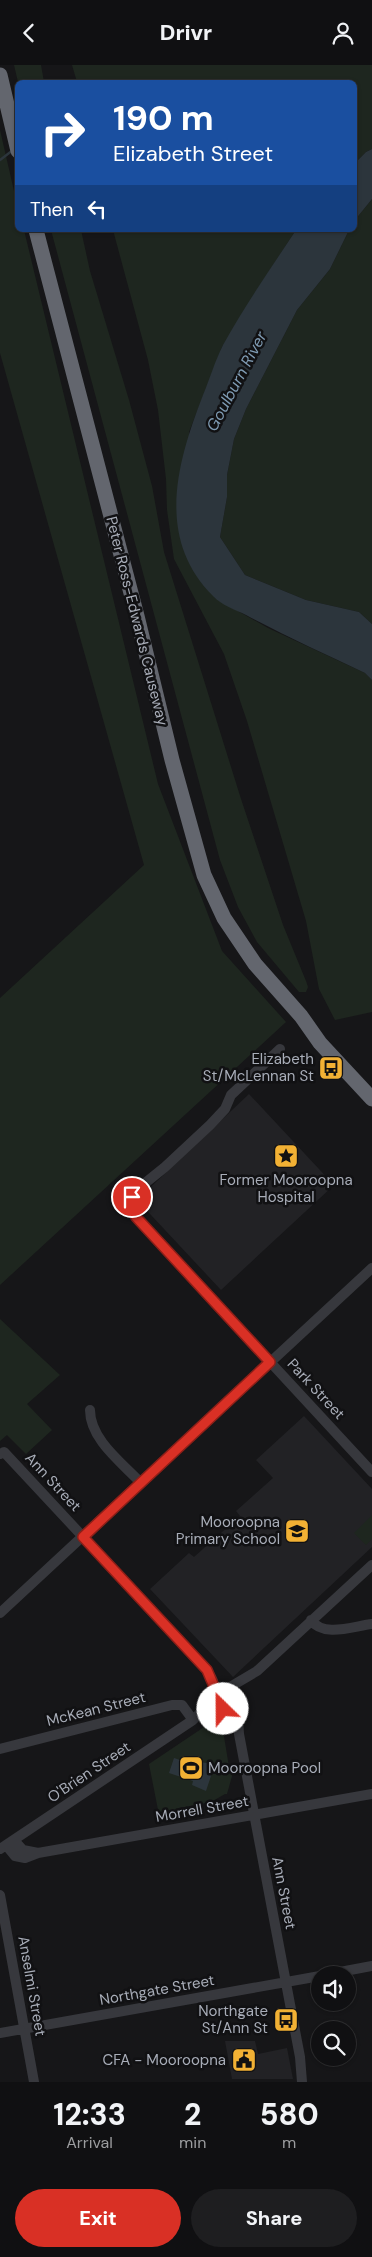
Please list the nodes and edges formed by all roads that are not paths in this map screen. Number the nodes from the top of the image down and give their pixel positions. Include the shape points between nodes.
1 (0, 75) edge
2 (15, 138) edge
3 (37, 232) edge
4 (301, 1016) junction
5 (280, 1049) dead end
6 (372, 1084) edge
7 (372, 1099) edge
8 (372, 1268) edge
9 (270, 1362) junction
10 (90, 1410) dead end
11 (2, 1453) edge
12 (372, 1472) edge
13 (140, 1482) junction
14 (83, 1537) junction
15 (372, 1565) edge
16 (1, 1611) edge
17 (311, 1620) junction
18 (372, 1624) edge
19 (202, 1665) junction
20 (256, 1671) junction
21 (229, 1687) junction
22 (214, 1694) junction
23 (237, 1700) junction
24 (224, 1709) junction
25 (193, 1720) junction
26 (239, 1734) junction
27 (0, 1749) edge
28 (372, 1794) edge
29 (254, 1815) junction
30 (7, 1845) edge
31 (0, 1895) edge
32 (372, 1966) edge
33 (356, 1969) edge
34 (311, 1978) edge
35 (286, 1982) junction
36 (25, 2028) junction
37 (0, 2033) edge
38 (300, 2057) junction
39 (34, 2082) edge
40 (302, 2082) edge
41 (309, 2082) edge

1 - 2 highway
3 - 4 highway, Peter Ross-Edwards Causeway via 200,862 212,894 232,931
4 - 6 highway via 326,1035
4 - 7 highway via 320,1043
5 - 9 street, Park Street via 231,1095 216,1119 137,1190 130,1203 133,1215
8 - 9 street
9 - 12 street, Park Street
9 - 13 street
10 - 13 street via 93,1429
11 - 14 street, Ann Street
13 - 14 street
14 - 16 street
14 - 19 street, Ann Street
15 - 17 street
17 - 18 street via 328,1631
17 - 20 street
19 - 21 street, Ann Street
19 - 22 street, Ann Street via 212,1679
20 - 21 street
20 - 23 street
21 - 22 street via 218,1688
21 - 23 street via 236,1692
22 - 24 street via 216,1704
22 - 25 street, O'Brien Street
23 - 24 street
23 - 26 street, Ann Street
24 - 25 street, O'Brien Street
24 - 26 street, Ann Street
25 - 27 street, McKean Street via 182,1705 172,1705
25 - 30 street, O'Brien Street
26 - 29 street, Ann Street
28 - 29 street, Morrell Street
29 - 30 street, Morrell Street via 38,1853
29 - 35 street, Ann Street
31 - 36 street, Anselmi Street
32 - 33 street
34 - 35 street, Northgate Street
35 - 36 street, Northgate Street
35 - 38 street, Ann Street
36 - 37 street, Northgate Street
36 - 39 street, Anselmi Street
38 - 40 street, Ann Street
38 - 41 street, Ann Street

